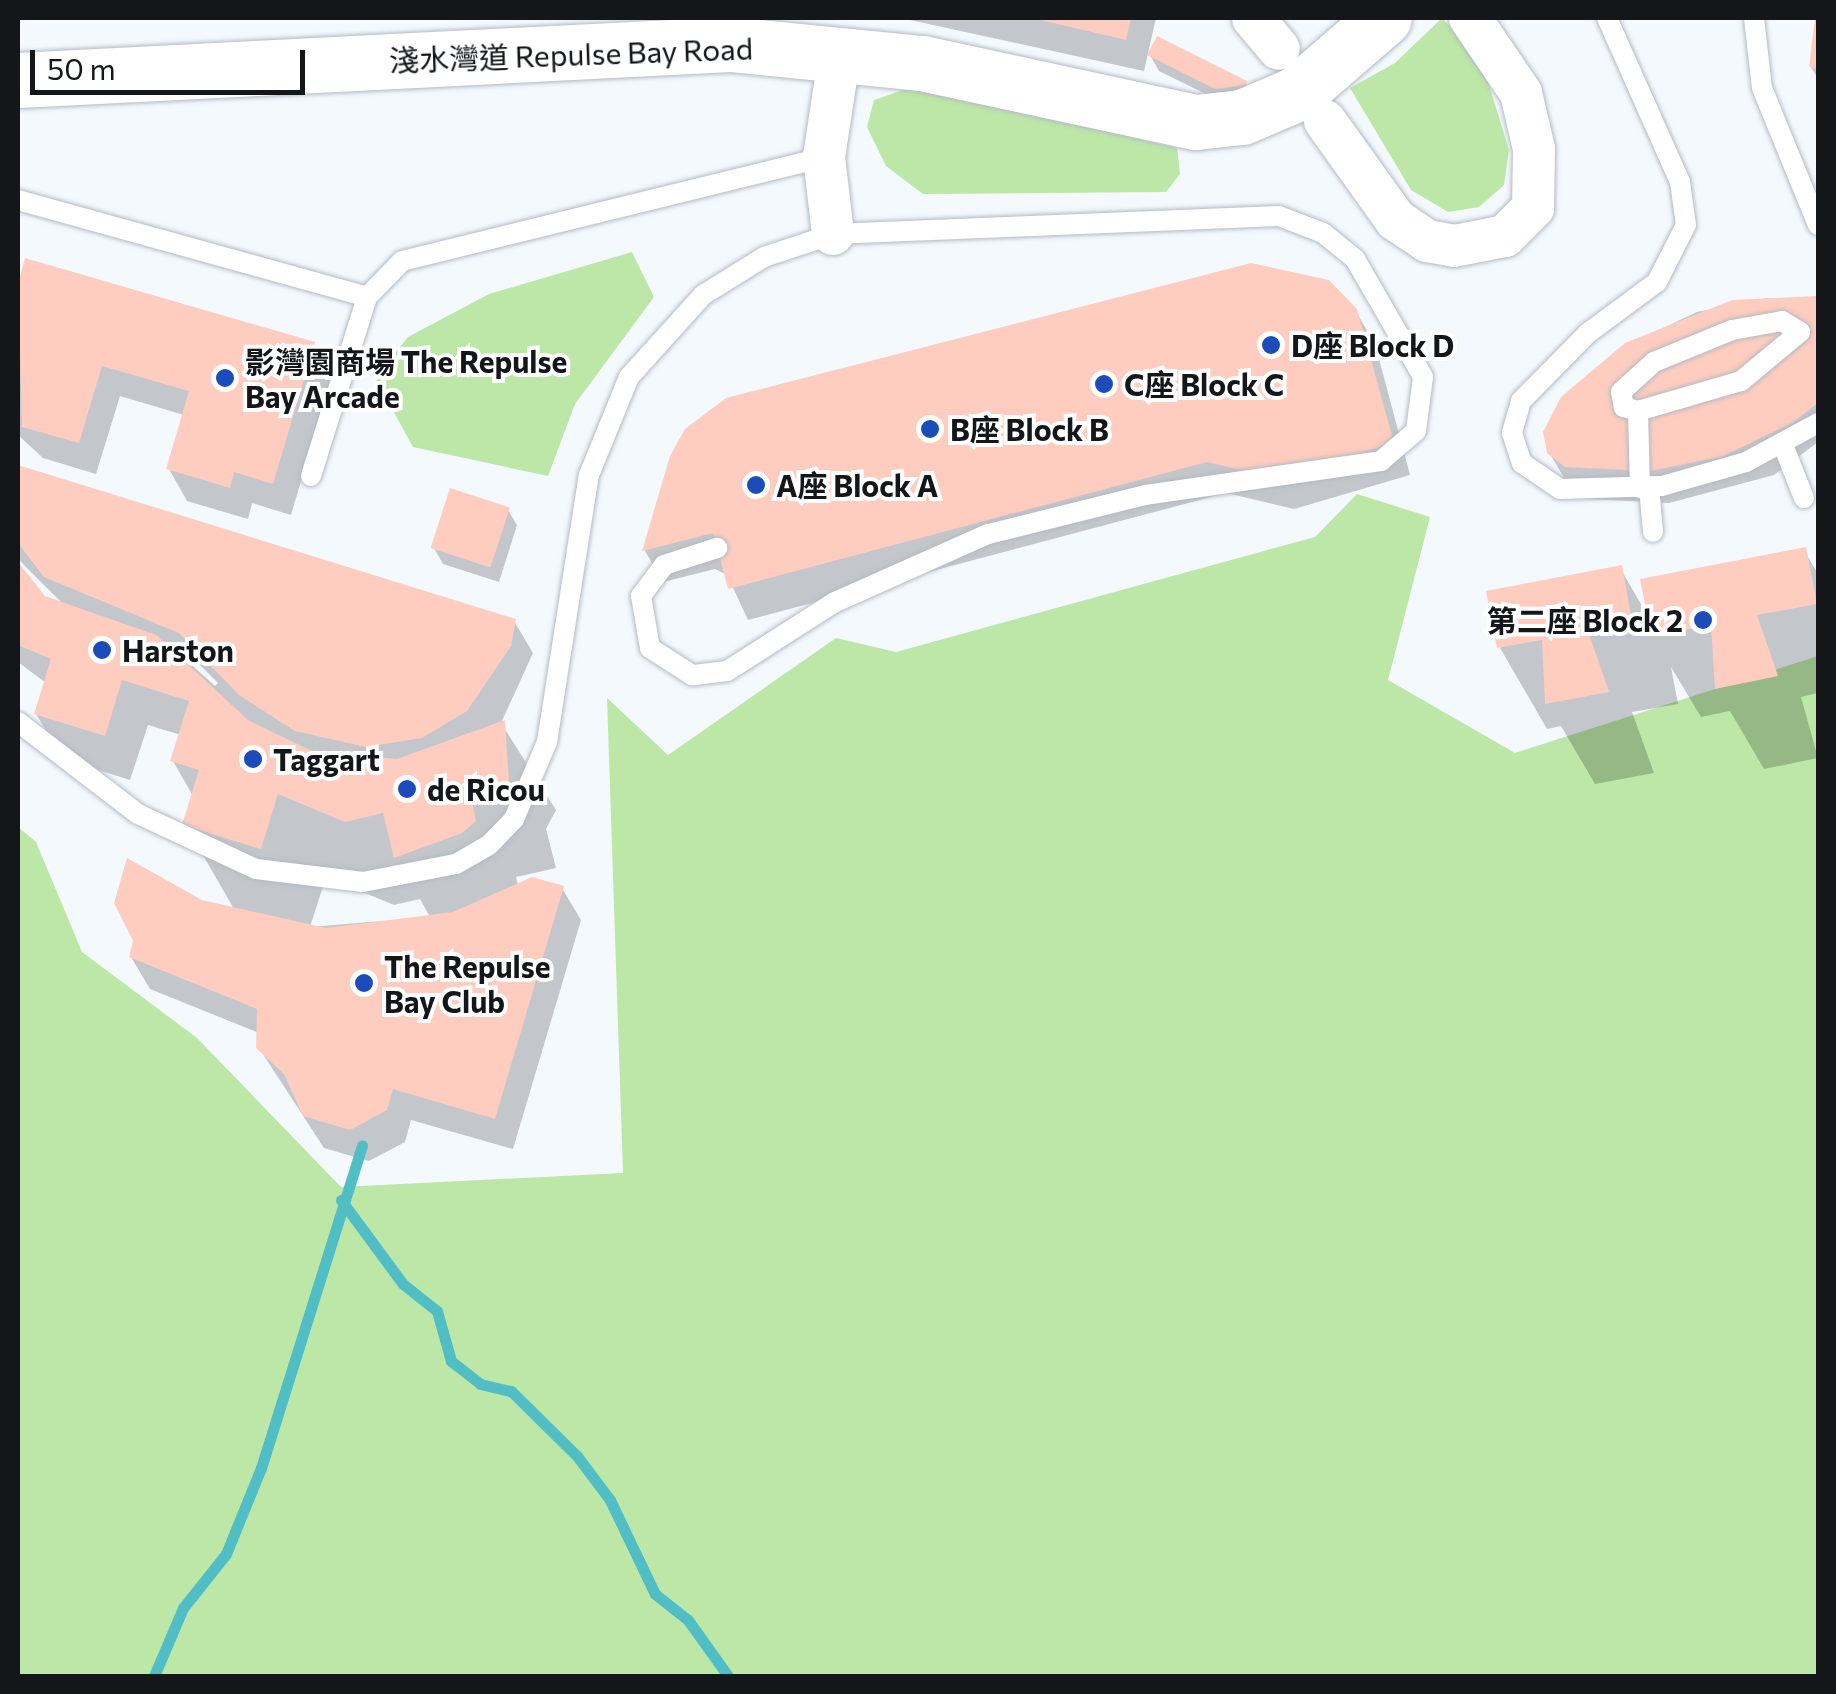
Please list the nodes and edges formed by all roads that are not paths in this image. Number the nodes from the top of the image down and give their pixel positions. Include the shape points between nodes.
1 (1384, 18) edge
2 (1470, 18) edge
3 (1607, 18) edge
4 (1754, 18) edge
5 (736, 30) edge
6 (840, 53) junction
7 (18, 80) edge
8 (1324, 121) dead end
9 (824, 157) junction
10 (18, 200) edge
11 (1818, 225) edge
12 (833, 234) junction
13 (366, 296) junction
14 (1638, 411) junction
15 (1818, 423) edge
16 (1783, 445) junction
17 (310, 476) dead end
18 (1644, 488) junction
19 (1804, 498) dead end
20 (1653, 532) dead end
21 (717, 548) dead end
22 (18, 722) edge

1 - 6 main road, 淺水灣道 Repulse Bay Road via 1296,94 1242,117 1196,122
2 - 8 street via 1521,93 1534,149 1532,208 1515,229 1482,244 1426,240 1396,220
3 - 18 lane via 1680,182 1684,236 1657,282 1542,376 1522,401 1512,432 1522,464 1545,484
4 - 11 lane via 1762,88
5 - 6 main road, 淺水灣道 Repulse Bay Road
5 - 7 main road, 淺水灣道 Repulse Bay Road
6 - 9 street
9 - 12 street
9 - 13 lane via 402,262
10 - 13 lane
12 - 21 lane via 1279,216 1340,245 1376,285 1423,377 1423,413 1408,444 1366,465 1145,495 988,534 835,602 727,671 692,676 650,648 641,596 664,566
12 - 22 lane via 764,257 703,294 629,376 589,475 533,784 514,819 456,864 362,882 256,869 138,814
13 - 17 lane
14 - 14 lane via 1741,380 1800,332 1782,321 1745,327 1654,362 1620,392 1624,407
14 - 18 lane
15 - 16 lane
16 - 18 lane
16 - 19 lane
18 - 20 lane

